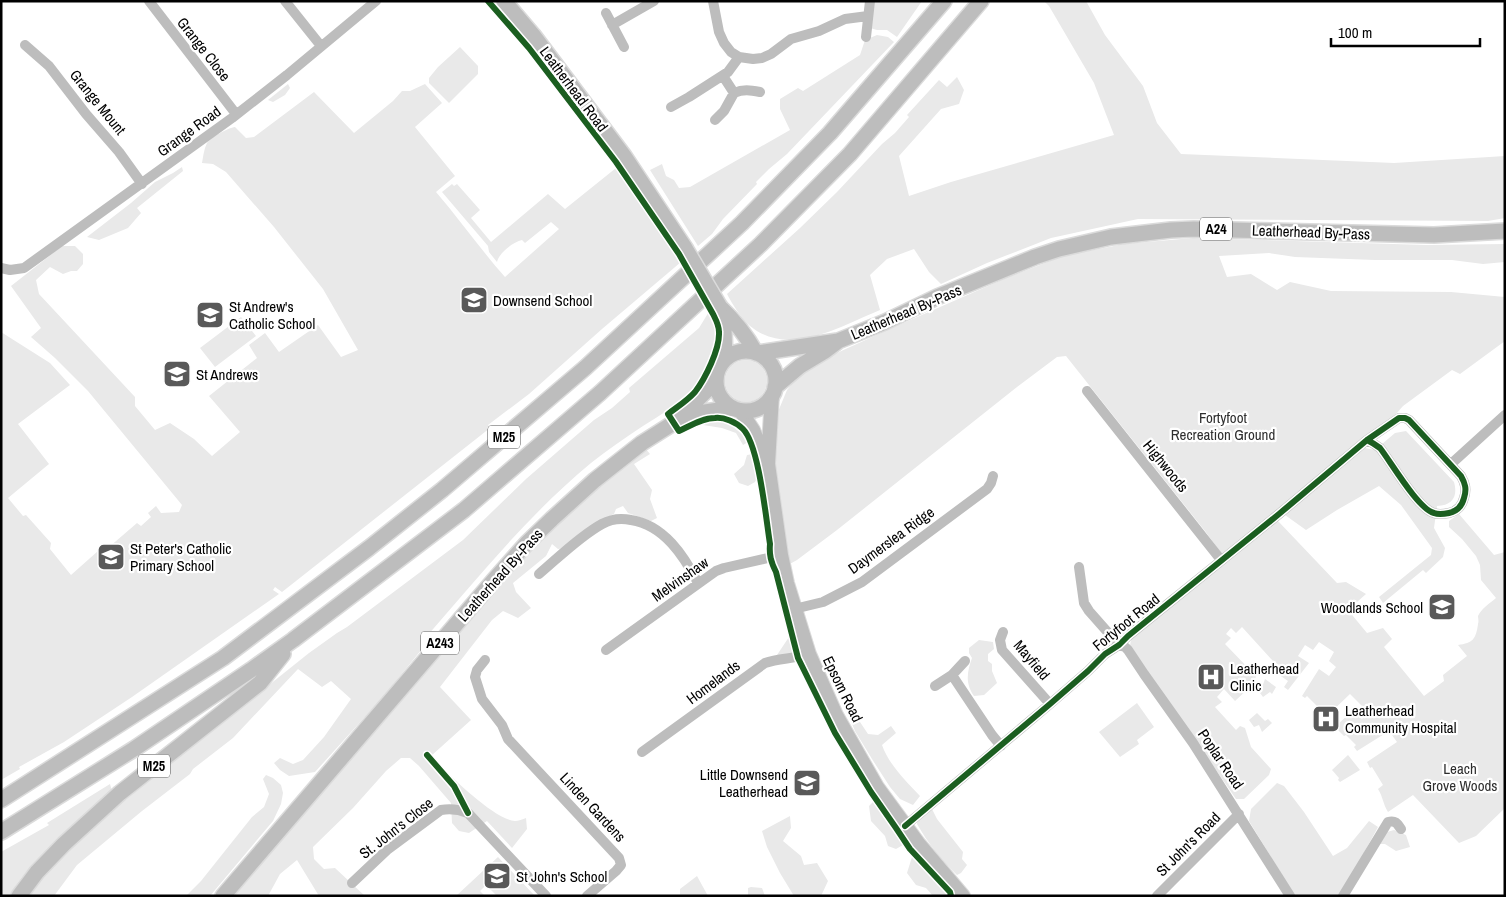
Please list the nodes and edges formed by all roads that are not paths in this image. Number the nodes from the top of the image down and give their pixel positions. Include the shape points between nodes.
1 (149, 1) edge
2 (285, 1) edge
3 (376, 1) edge
4 (504, 1) edge
5 (654, 1) edge
6 (713, 1) edge
7 (870, 1) edge
8 (944, 1) edge
9 (981, 1) edge
10 (606, 13) dead end
11 (868, 16) junction
12 (612, 25) junction
13 (866, 38) dead end
14 (25, 44) dead end
15 (321, 46) junction
16 (624, 47) dead end
17 (739, 57) junction
18 (723, 76) junction
19 (760, 92) dead end
20 (734, 93) junction
21 (671, 107) dead end
22 (236, 114) junction
23 (715, 120) dead end
24 (142, 184) junction
25 (1505, 231) edge
26 (6, 269) edge
27 (720, 307) junction
28 (838, 341) junction
29 (757, 353) junction
30 (726, 359) junction
31 (716, 378) junction
32 (774, 391) junction
33 (1087, 391) dead end
34 (737, 409) junction
35 (1505, 415) edge
36 (683, 417) junction
37 (1367, 440) junction
38 (768, 464) junction
39 (1451, 464) junction
40 (992, 476) dead end
41 (782, 555) junction
42 (1221, 560) junction
43 (1079, 567) dead end
44 (539, 574) dead end
45 (698, 584) junction
46 (794, 609) junction
47 (1003, 632) dead end
48 (293, 640) junction
49 (1119, 645) junction
50 (606, 650) dead end
51 (809, 654) junction
52 (485, 660) dead end
53 (965, 661) dead end
54 (952, 675) junction
55 (935, 686) dead end
56 (1050, 704) junction
57 (1001, 746) junction
58 (642, 752) dead end
59 (1, 800) edge
60 (1239, 814) junction
61 (905, 826) junction
62 (1401, 828) dead end
63 (1, 832) edge
64 (352, 883) dead end
65 (19, 896) edge
66 (223, 896) edge
67 (546, 896) edge
68 (587, 896) edge
69 (963, 896) edge
70 (1157, 896) edge
71 (1290, 896) edge
72 (1343, 896) edge

1 - 22 street, Grange Close
2 - 15 street
3 - 15 street, Grange Road
4 - 27 highway, Leatherhead Road, bridge via 624,156
5 - 12 street
6 - 17 street via 724,43
7 - 11 street
8 - 59 highway, M25 via 830,133 742,223 585,368 368,548 224,658
9 - 48 highway, M25 via 850,154 746,258 600,392 464,510
10 - 12 street
11 - 13 street
11 - 17 street via 845,19 792,39 762,58
12 - 16 street
14 - 24 street, Grange Mount via 49,66
15 - 22 street, Grange Road
17 - 18 street
18 - 20 street
18 - 21 street
19 - 20 street via 742,90
20 - 23 street
22 - 24 street, Grange Road
24 - 26 street, Grange Road via 24,268
25 - 28 highway, Leatherhead By-Pass / A24 via 1434,235 1194,229 1111,237 1035,257
27 - 29 highway, Leatherhead Road
27 - 30 highway, Leatherhead Road
28 - 29 highway, Leatherhead By-Pass
28 - 32 highway, Leatherhead By-Pass via 800,366
29 - 30 highway via 740,352
29 - 32 highway via 773,367
30 - 31 highway
31 - 34 highway via 720,396
31 - 36 highway, Leatherhead By-Pass / A243
32 - 34 highway via 759,408
32 - 38 main road, Epsom Road
33 - 42 street, Highwoods
34 - 36 highway, Leatherhead By-Pass / A243
34 - 38 main road, Epsom Road via 753,430
35 - 39 street
36 - 66 highway, Leatherhead By-Pass / A243 via 642,443 595,480 527,543
37 - 39 street, Fortyfoot Road via 1391,422 1405,418
37 - 39 street, Fortyfoot Road via 1378,447 1408,488 1433,513 1452,513 1463,501 1465,484
37 - 42 street, Fortyfoot Road
38 - 41 main road, Epsom Road
40 - 46 street, Daymerslea Ridge via 987,489 862,582 823,602
41 - 45 street, Melvinshaw via 724,568
41 - 46 main road, Epsom Road
42 - 49 street, Fortyfoot Road
43 - 49 street, Poplar Road via 1084,602
44 - 45 street via 603,523 625,519 640,521 665,536
45 - 50 street, Melvinshaw
46 - 51 main road, Epsom Road
47 - 56 street, Mayfield via 1000,640 1002,650
48 - 63 highway, M25 via 134,749
48 - 65 highway, M25 via 260,683 120,794 64,844
49 - 56 street, Fortyfoot Road
49 - 60 street, Poplar Road via 1128,650
51 - 58 street, Homelands via 765,663
51 - 61 main road, Epsom Road via 844,728
52 - 68 street, Linden Gardens via 475,674 475,680 482,699 502,725 508,739 619,858 621,865 616,871
53 - 54 street
54 - 55 street
54 - 57 street
56 - 57 street, Fortyfoot Road
57 - 61 street, Fortyfoot Road
60 - 70 street, St John's Road
60 - 71 street, Poplar Road
61 - 69 main road, Epsom Road
62 - 72 street via 1392,821 1388,822
64 - 67 street, St. John's Close via 387,850 440,810 451,808 468,813

